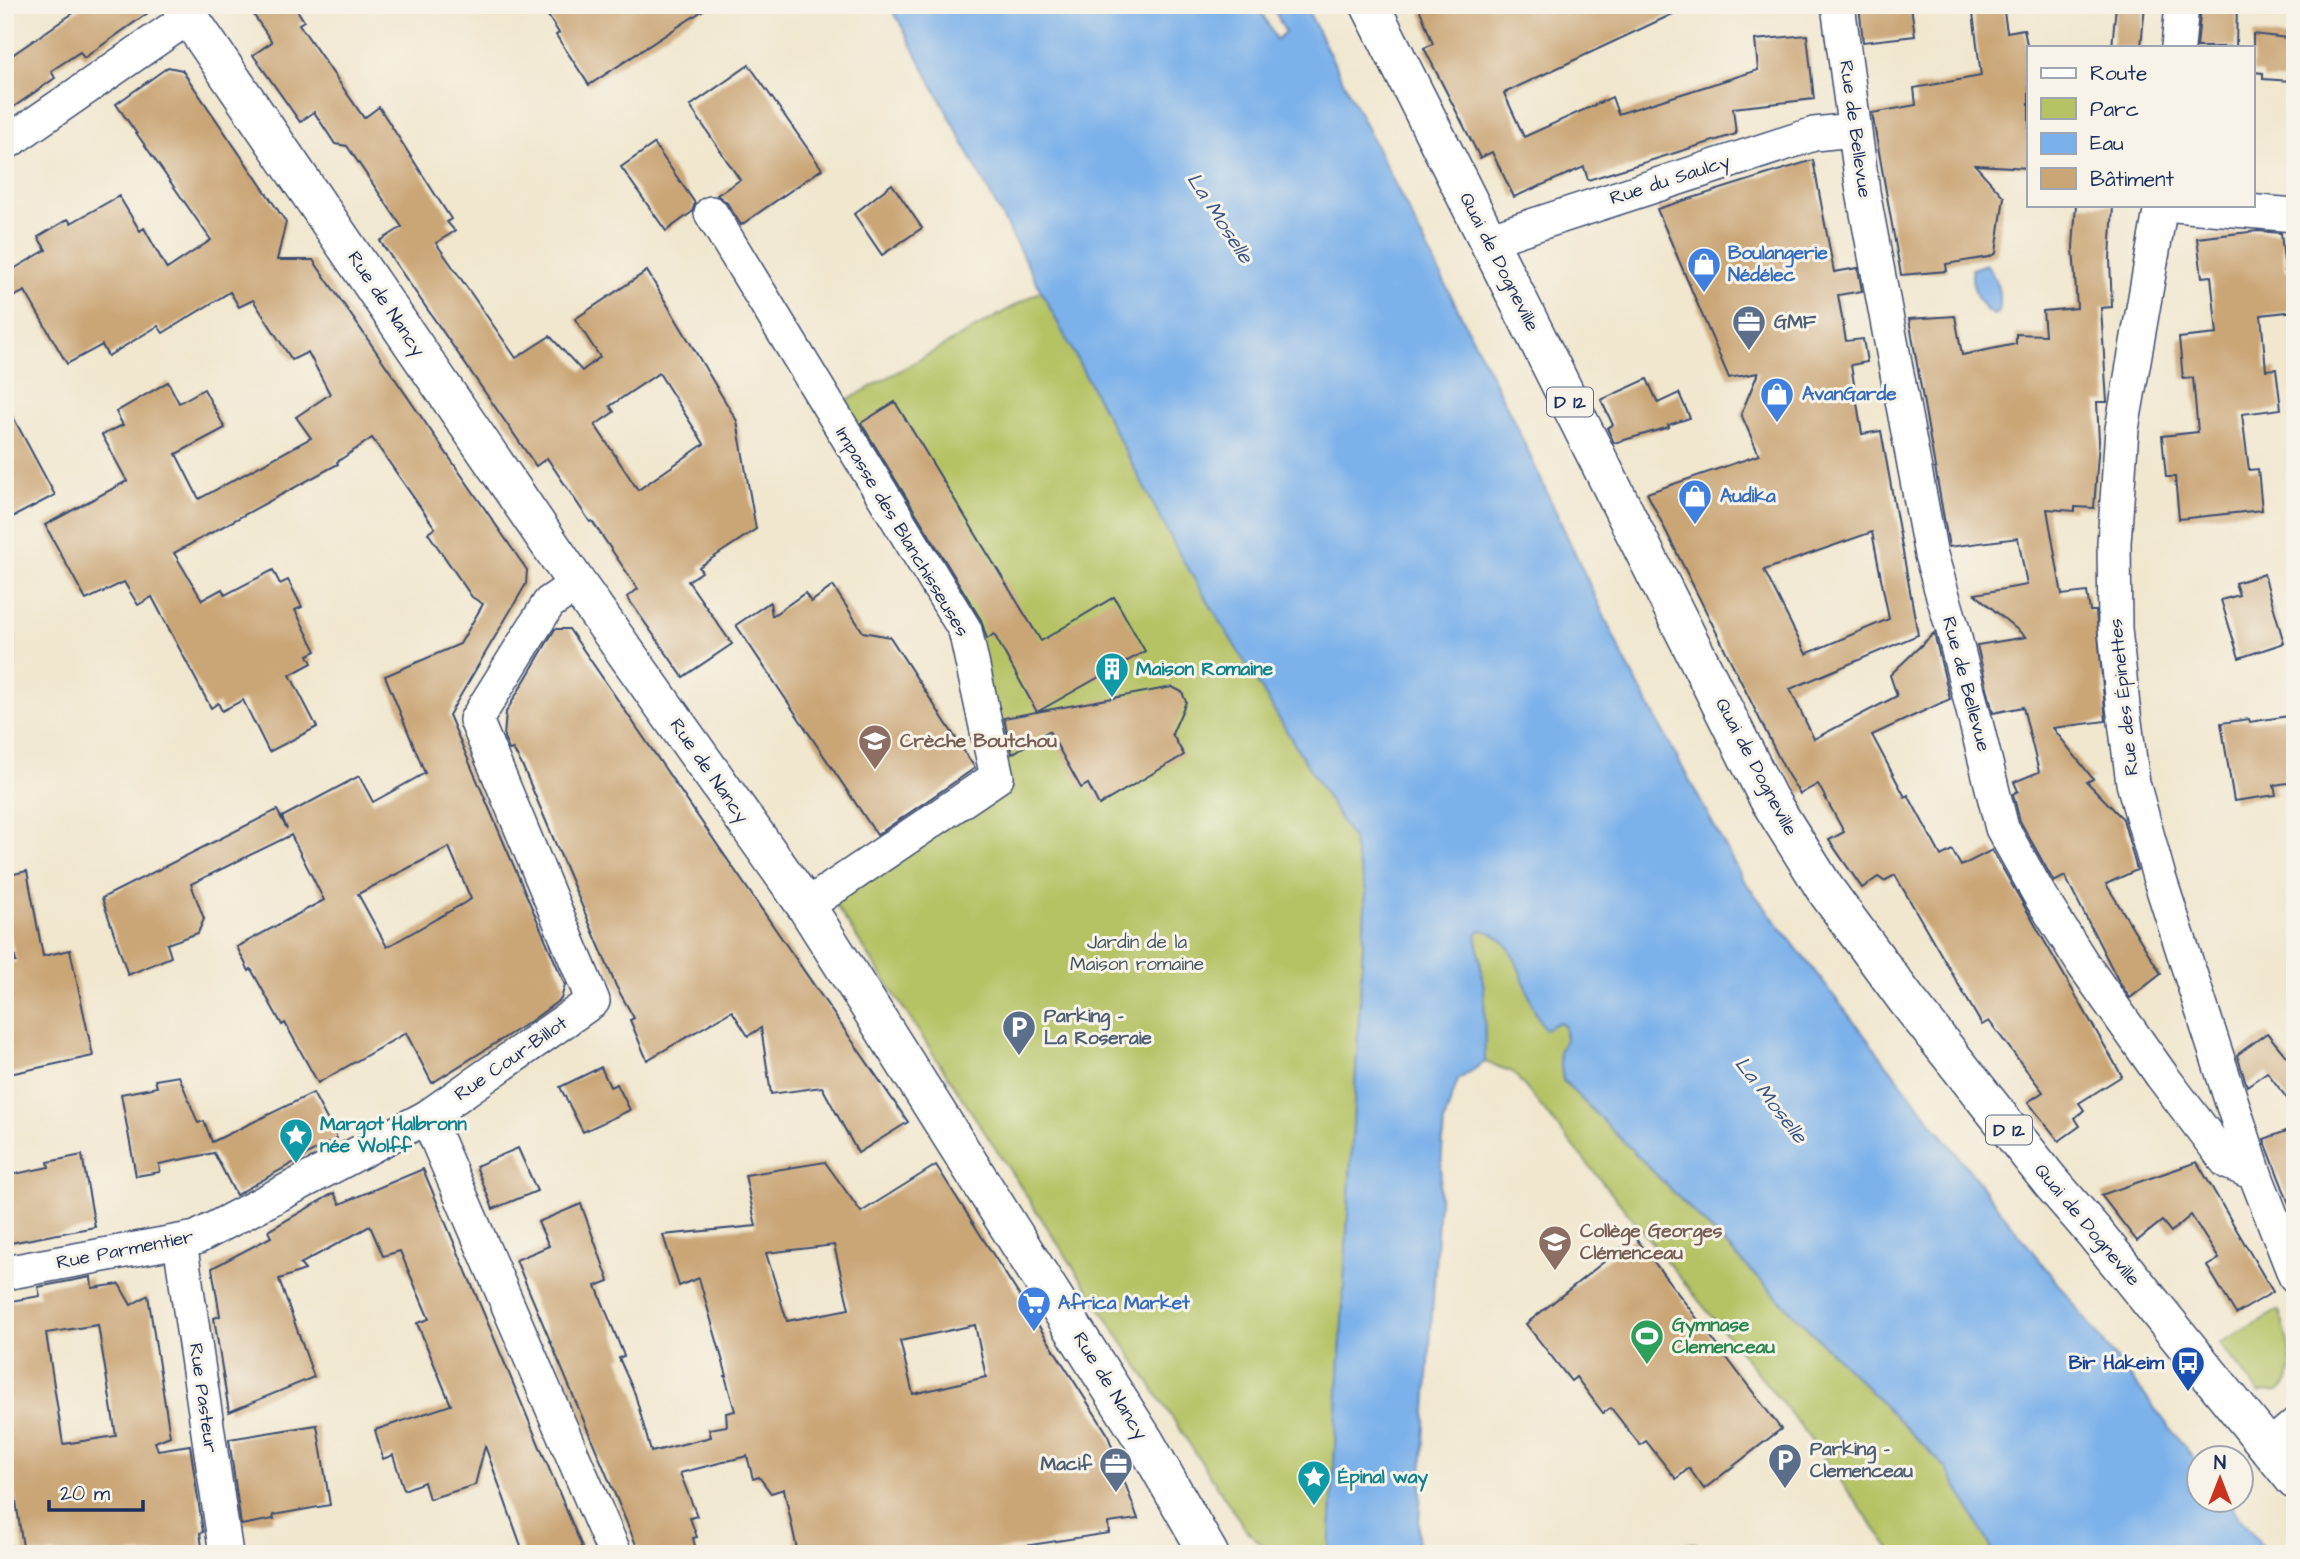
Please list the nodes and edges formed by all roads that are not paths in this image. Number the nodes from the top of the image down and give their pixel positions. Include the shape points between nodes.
1 (1370, 5) edge
2 (1838, 5) edge
3 (2182, 5) edge
4 (185, 11) edge
5 (2178, 46) edge
6 (1853, 130) junction
7 (5, 144) edge
8 (2161, 206) edge
9 (2187, 206) edge
10 (711, 213) dead end
11 (2295, 215) edge
12 (1488, 240) junction
13 (577, 584) junction
14 (806, 906) junction
15 (426, 1117) junction
16 (2255, 1174) junction
17 (180, 1242) junction
18 (5, 1273) edge
19 (2295, 1276) edge
20 (2282, 1436) edge
21 (2295, 1480) edge
22 (226, 1554) edge
23 (615, 1554) edge
24 (1209, 1554) edge

1 - 12 main road, Quai de Dogneville / D 12
2 - 6 street, Rue de Bellevue
3 - 5 street
4 - 7 street
4 - 13 main road, Rue de Nancy
6 - 12 street, Rue du Saulcy via 1814,134
6 - 16 street, Rue de Bellevue via 1931,555 2002,828 2083,964 2162,1076 2227,1161
8 - 16 street, Rue des Épinettes via 2122,429 2114,543 2115,629 2133,783
9 - 11 street
10 - 14 street, Impasse des Blanchisseuses via 965,630 997,777
12 - 20 main road, Quai de Dogneville / D 12 via 1768,798 1825,889 2050,1181
13 - 14 main road, Rue de Nancy
13 - 15 street, Rue Cour-Billot via 549,603 476,720 593,1001
14 - 24 main road, Rue de Nancy via 1131,1420
15 - 17 street, Rue Parmentier
15 - 23 street
16 - 19 street
17 - 18 street, Rue Parmentier
17 - 22 street, Rue Pasteur
20 - 21 main road, D 12

